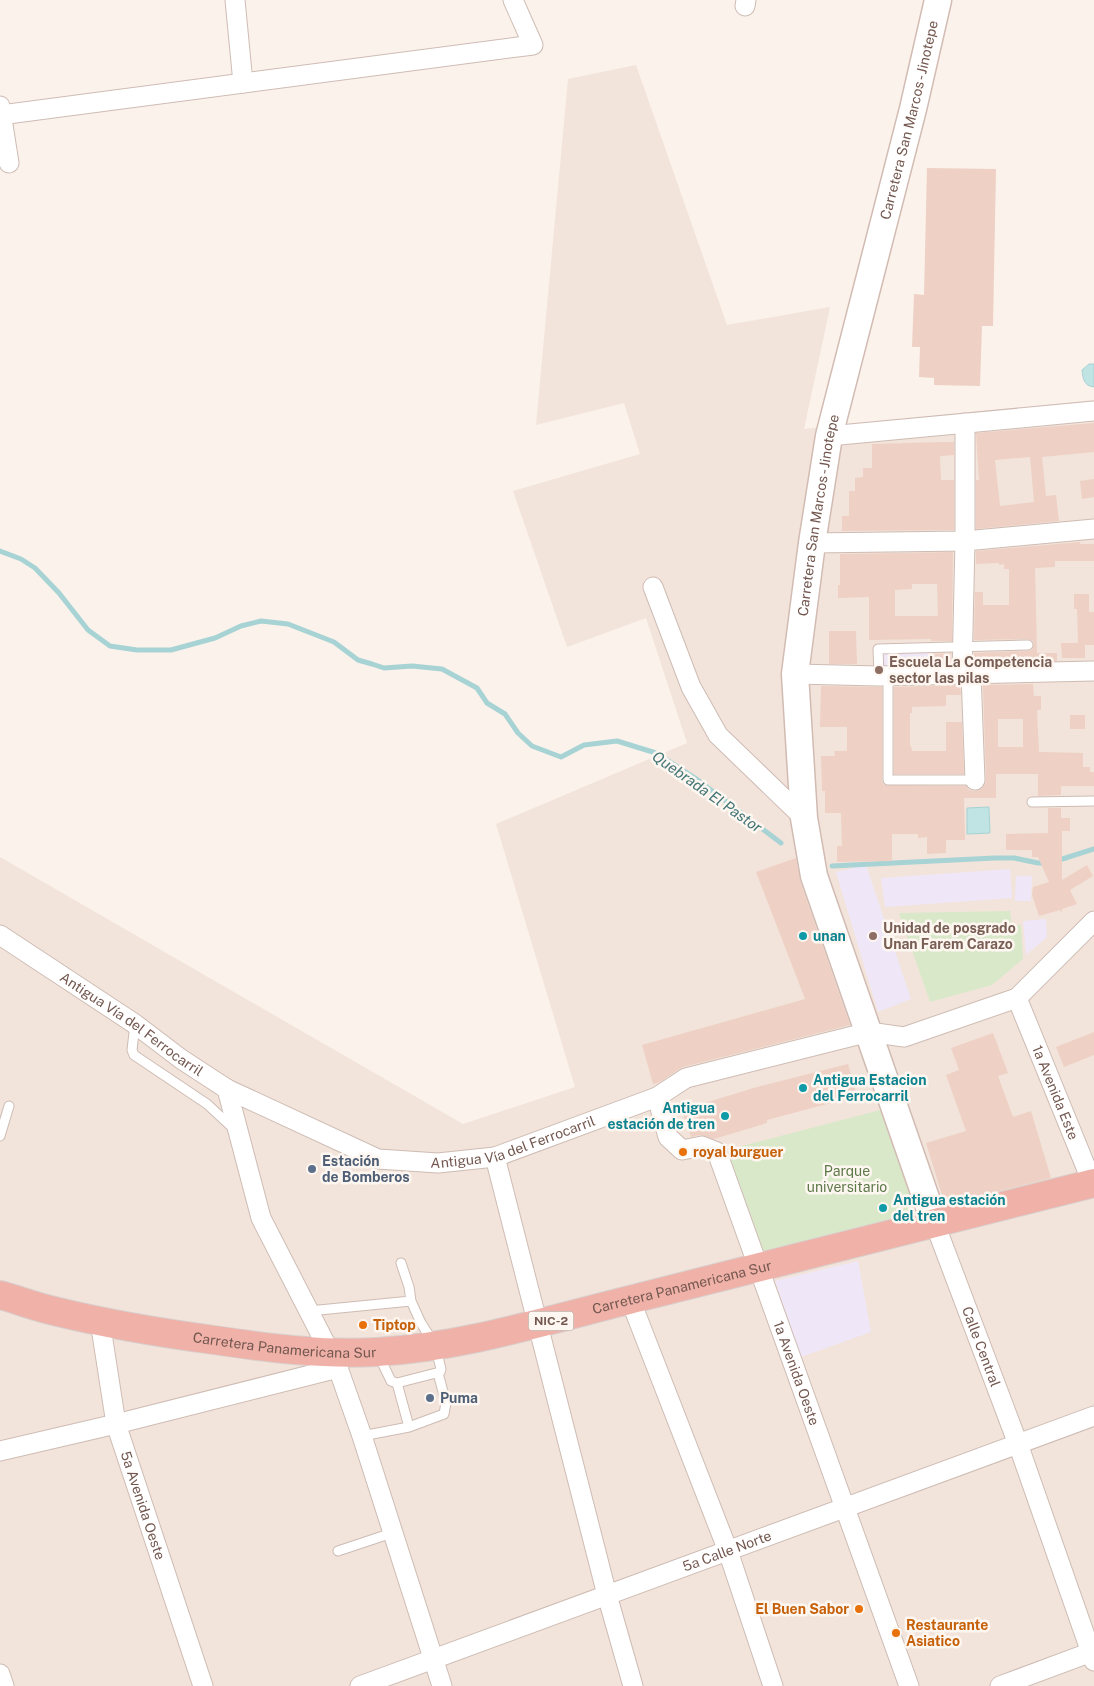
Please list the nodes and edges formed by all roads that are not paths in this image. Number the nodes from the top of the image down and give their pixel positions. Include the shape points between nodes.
1 (235, 0) edge
2 (513, 0) edge
3 (938, 0) edge
4 (242, 83) junction
5 (0, 112) edge
6 (9, 163) dead end
7 (1094, 411) edge
8 (965, 423) junction
9 (829, 436) junction
10 (1094, 529) edge
11 (965, 541) junction
12 (812, 543) junction
13 (653, 587) dead end
14 (962, 646) junction
15 (1028, 646) dead end
16 (1094, 671) edge
17 (966, 673) junction
18 (795, 674) junction
19 (883, 676) junction
20 (975, 780) joint
21 (1094, 801) edge
22 (1032, 802) dead end
23 (804, 818) junction
24 (1094, 921) edge
25 (0, 935) edge
26 (1017, 998) junction
27 (135, 1024) junction
28 (868, 1032) junction
29 (227, 1089) junction
30 (657, 1097) junction
31 (9, 1106) dead end
32 (239, 1134) junction
33 (0, 1136) edge
34 (495, 1157) junction
35 (1093, 1184) edge
36 (935, 1224) junction
37 (402, 1263) dead end
38 (757, 1268) junction
39 (0, 1295) edge
40 (630, 1299) junction
41 (410, 1301) junction
42 (310, 1311) junction
43 (100, 1321) junction
44 (538, 1324) junction
45 (435, 1345) junction
46 (377, 1352) junction
47 (334, 1360) junction
48 (438, 1373) junction
49 (397, 1383) junction
50 (1094, 1416) edge
51 (116, 1424) junction
52 (409, 1427) junction
53 (362, 1436) junction
54 (1018, 1444) junction
55 (0, 1452) edge
56 (845, 1508) junction
57 (392, 1533) junction
58 (338, 1551) dead end
59 (728, 1551) junction
60 (607, 1595) junction
61 (1093, 1655) edge
62 (432, 1659) junction
63 (0, 1674) edge
64 (4, 1686) edge
65 (203, 1686) edge
66 (360, 1686) edge
67 (442, 1686) edge
68 (633, 1686) edge
69 (773, 1686) edge
70 (909, 1686) edge
71 (1000, 1686) edge

1 - 4 street
2 - 4 street via 533,45
3 - 9 main road, Carretera San Marcos - Jinotepe
4 - 5 street
5 - 6 street
7 - 8 street
8 - 9 street
8 - 11 street
9 - 12 main road, Carretera San Marcos - Jinotepe
10 - 11 street
11 - 12 street
11 - 14 street
12 - 18 main road, Carretera San Marcos - Jinotepe
13 - 23 street via 691,687 718,735
14 - 15 lane
14 - 17 street
14 - 19 lane via 878,649
16 - 17 street
17 - 19 street
17 - 20 street
18 - 19 street
18 - 23 main road, Carretera San Marcos - Jinotepe
19 - 20 lane via 888,780
21 - 22 lane
23 - 28 main road, Carretera San Marcos - Jinotepe via 814,876
24 - 26 street, Antigua Vía del Ferrocarril
25 - 27 street, Antigua Vía del Ferrocarril
26 - 28 street, Antigua Vía del Ferrocarril via 904,1037
26 - 35 street, 1a Avenida Este
27 - 29 street, Antigua Vía del Ferrocarril
27 - 32 lane via 134,1055 207,1104
28 - 30 street, Antigua Vía del Ferrocarril via 686,1078
28 - 36 main road, Calle Central
29 - 32 street
29 - 34 street, Antigua Vía del Ferrocarril via 378,1159 438,1163
30 - 34 street, Antigua Vía del Ferrocarril
30 - 38 street, 1a Avenida Oeste via 668,1137 682,1150 702,1146 717,1152
31 - 33 lane
32 - 42 street via 261,1218
34 - 44 street
35 - 36 highway, Carretera Panamericana Sur / NIC-2
36 - 38 highway, Carretera Panamericana Sur / NIC-2
36 - 54 street, Calle Central
37 - 41 lane
38 - 40 highway, Carretera Panamericana Sur / NIC-2
38 - 56 street, 1a Avenida Oeste
39 - 43 highway, Carretera Panamericana Sur / NIC-2
40 - 44 highway, Carretera Panamericana Sur / NIC-2
40 - 59 street
41 - 42 lane
41 - 45 lane
42 - 47 street
43 - 47 highway, Carretera Panamericana Sur / NIC-2
43 - 51 street, 5a Avenida Oeste
44 - 45 highway, Carretera Panamericana Sur / NIC-2
44 - 60 street
45 - 46 highway, Carretera Panamericana Sur / NIC-2
45 - 48 lane via 441,1370
46 - 47 highway, Carretera Panamericana Sur / NIC-2
46 - 49 lane via 391,1381
47 - 51 street
47 - 53 street
48 - 49 lane
48 - 52 lane via 446,1402 444,1414
49 - 52 lane
50 - 54 street, 5a Calle Norte
51 - 55 street
51 - 65 street, 5a Avenida Oeste
52 - 53 lane
53 - 57 street
54 - 56 street, 5a Calle Norte
54 - 61 street, Calle Central
56 - 59 street, 5a Calle Norte
56 - 70 street, 1a Avenida Oeste
57 - 58 lane
57 - 62 street
59 - 60 street, 5a Calle Norte
59 - 69 street
60 - 62 street, 5a Calle Norte
60 - 68 street
61 - 71 street
62 - 66 street, 5a Calle Norte
62 - 67 street
63 - 64 street

